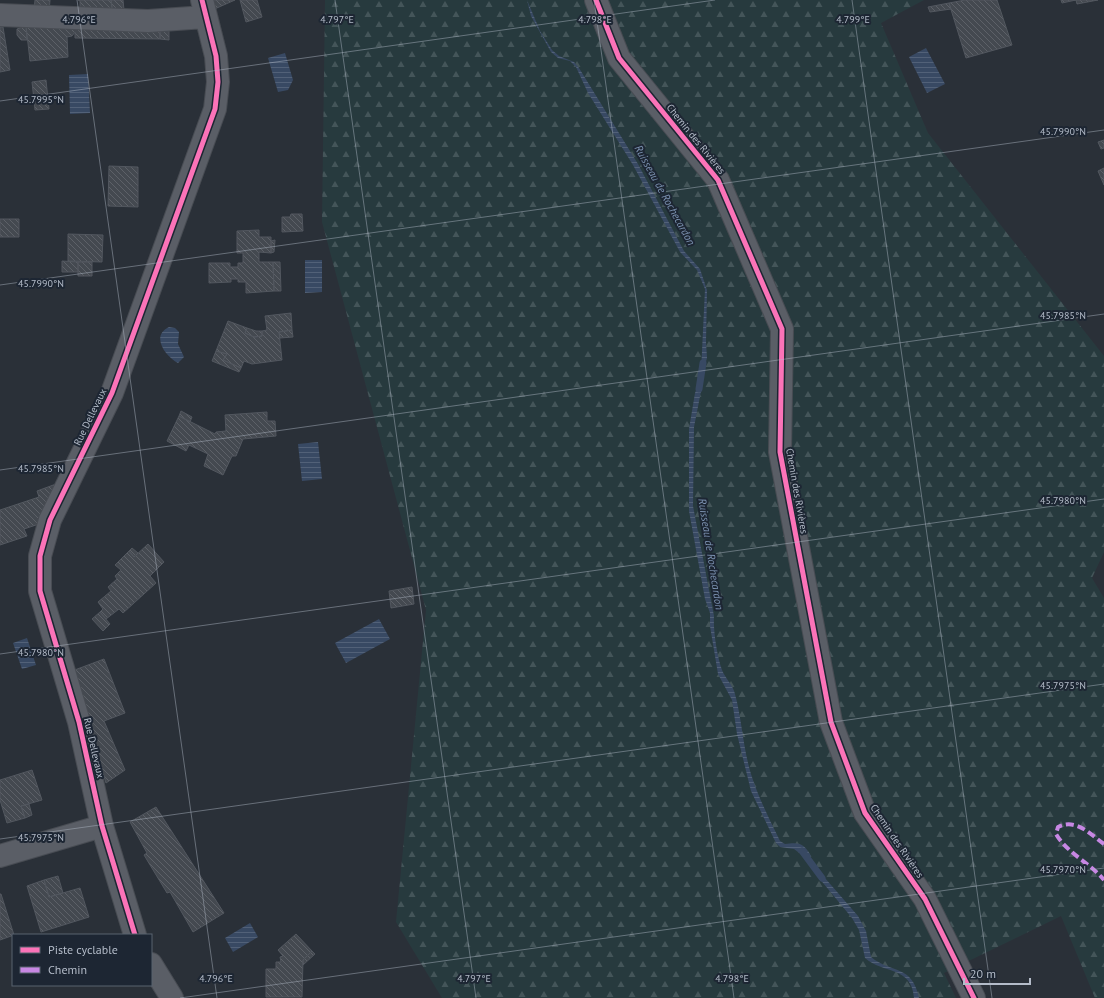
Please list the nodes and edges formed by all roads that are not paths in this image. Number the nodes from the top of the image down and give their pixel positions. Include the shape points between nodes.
1 (596, 0) edge
2 (204, 8) edge
3 (0, 15) edge
4 (102, 826) junction
5 (0, 856) edge
6 (135, 934) edge
7 (152, 966) edge
8 (172, 998) edge
9 (974, 998) edge

1 - 9 street, Chemin des Rivières via 619,58 718,180 782,329 780,452 831,722 864,813 925,898
2 - 3 street via 148,21
2 - 4 street, Rue Dellevaux via 216,56 218,82 215,110 112,393 50,520 40,556 40,591 79,722
4 - 5 street
4 - 6 street, Rue Dellevaux
7 - 8 street

